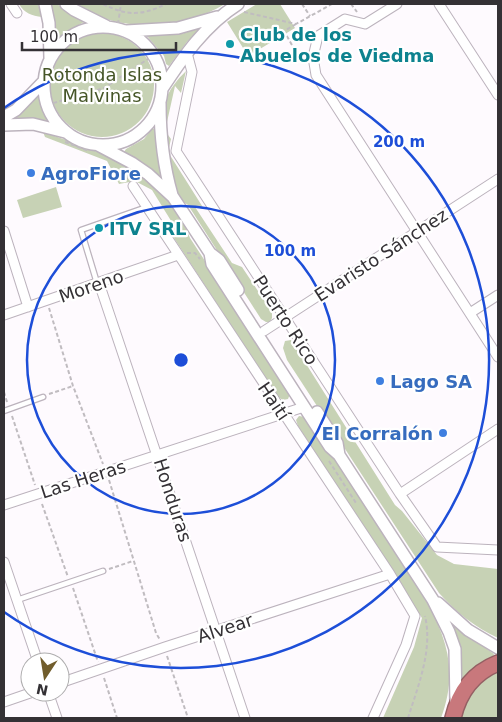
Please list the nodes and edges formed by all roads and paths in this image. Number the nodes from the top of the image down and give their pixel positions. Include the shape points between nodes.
1 (11, 4) edge
2 (45, 4) edge
3 (66, 4) edge
4 (103, 4) edge
5 (121, 4) edge
6 (166, 4) edge
7 (302, 4) edge
8 (332, 4) edge
9 (397, 4) edge
10 (439, 4) edge
11 (234, 6) edge
12 (120, 12) junction
13 (17, 13) dead end
14 (220, 16) junction
15 (310, 16) junction
16 (296, 24) junction
17 (116, 28) junction
18 (186, 53) junction
19 (154, 55) junction
20 (50, 58) junction
21 (314, 66) junction
22 (44, 81) junction
23 (161, 94) junction
24 (498, 95) edge
25 (47, 105) junction
26 (4, 118) edge
27 (4, 126) edge
28 (62, 136) junction
29 (96, 149) junction
30 (118, 165) dead end
31 (498, 179) edge
32 (133, 186) joint
33 (173, 197) junction
34 (147, 207) junction
35 (4, 231) edge
36 (416, 232) junction
37 (210, 253) junction
38 (178, 255) junction
39 (98, 283) junction
40 (498, 294) edge
41 (47, 301) junction
42 (28, 307) junction
43 (470, 313) junction
44 (4, 315) edge
45 (284, 318) junction
46 (264, 331) junction
47 (498, 357) edge
48 (73, 386) junction
49 (4, 392) edge
50 (42, 397) joint
51 (304, 407) junction
52 (6, 410) edge
53 (283, 414) junction
54 (498, 429) edge
55 (158, 454) junction
56 (339, 454) junction
57 (106, 472) junction
58 (38, 494) junction
59 (400, 494) junction
60 (4, 505) edge
61 (498, 550) edge
62 (133, 561) junction
63 (4, 562) edge
64 (102, 571) joint
65 (390, 574) junction
66 (70, 582) junction
67 (17, 600) junction
68 (433, 600) junction
69 (215, 631) junction
70 (164, 647) junction
71 (498, 648) edge
72 (35, 652) edge
73 (498, 663) edge
74 (101, 670) junction
75 (70, 680) edge
76 (20, 696) edge
77 (4, 702) edge
78 (51, 702) edge
79 (455, 711) edge
80 (57, 718) edge
81 (117, 718) edge
82 (188, 718) edge
83 (245, 718) edge
84 (373, 718) edge

1 - 13 street
2 - 20 main road
3 - 17 main road
4 - 12 path
5 - 12 path
6 - 12 path via 150,12
7 - 15 path
8 - 15 path
9 - 21 street via 366,24 345,19 318,36
10 - 24 street
11 - 14 main road
11 - 16 path
12 - 17 path
14 - 17 main road via 178,28
14 - 18 main road
15 - 16 path
16 - 21 path via 284,31 302,61
17 - 19 main road via 143,42
17 - 20 main road via 86,29 70,36
18 - 23 main road
18 - 45 street, Puerto Rico via 192,72 176,151
19 - 23 main road via 161,77
19 - 25 path via 104,88
20 - 22 main road
21 - 36 street
22 - 25 main road
22 - 26 main road
23 - 29 main road via 151,119 137,134
23 - 33 main road via 162,150
25 - 28 main road
27 - 28 main road via 33,124
28 - 29 path
28 - 29 main road via 81,140
29 - 33 main road via 132,163
30 - 32 path
31 - 36 street, Evaristo Sánchez
32 - 34 street, Haití
33 - 37 main road
34 - 38 street, Haití
34 - 39 lane via 81,230
35 - 42 street
36 - 43 street
36 - 45 street, Evaristo Sánchez
37 - 46 main road via 219,260
37 - 51 main road via 212,264
38 - 39 street, Moreno
38 - 53 street, Haití
39 - 41 street, Moreno
39 - 55 street, Honduras
40 - 43 street
41 - 42 street, Moreno
41 - 48 path
42 - 44 street, Moreno
43 - 47 street
45 - 46 street, Evaristo Sánchez
45 - 59 street, Puerto Rico
46 - 56 main road via 337,444
48 - 50 path
48 - 57 path
49 - 52 path
50 - 52 lane
51 - 53 street, Las Heras
51 - 56 main road via 330,448
52 - 58 path
53 - 55 street, Las Heras
53 - 65 street, Haití
54 - 59 street
55 - 57 street, Las Heras
55 - 69 street, Honduras
56 - 68 main road
57 - 58 street, Las Heras
57 - 62 path
58 - 60 street, Las Heras
58 - 66 path
59 - 61 street, Puerto Rico via 437,547
62 - 64 path
62 - 70 path
63 - 67 street
64 - 66 lane
65 - 69 street, Alvear
65 - 84 street, Haití via 415,616 406,645
66 - 67 lane
66 - 74 path
67 - 72 street
68 - 71 main road via 468,630
68 - 79 main road via 455,649
69 - 70 street, Alvear
69 - 83 street, Honduras
70 - 74 street, Alvear
70 - 82 path
73 - 79 highway via 486,667 467,684
74 - 75 street, Alvear
74 - 81 path
76 - 77 street
78 - 80 street

